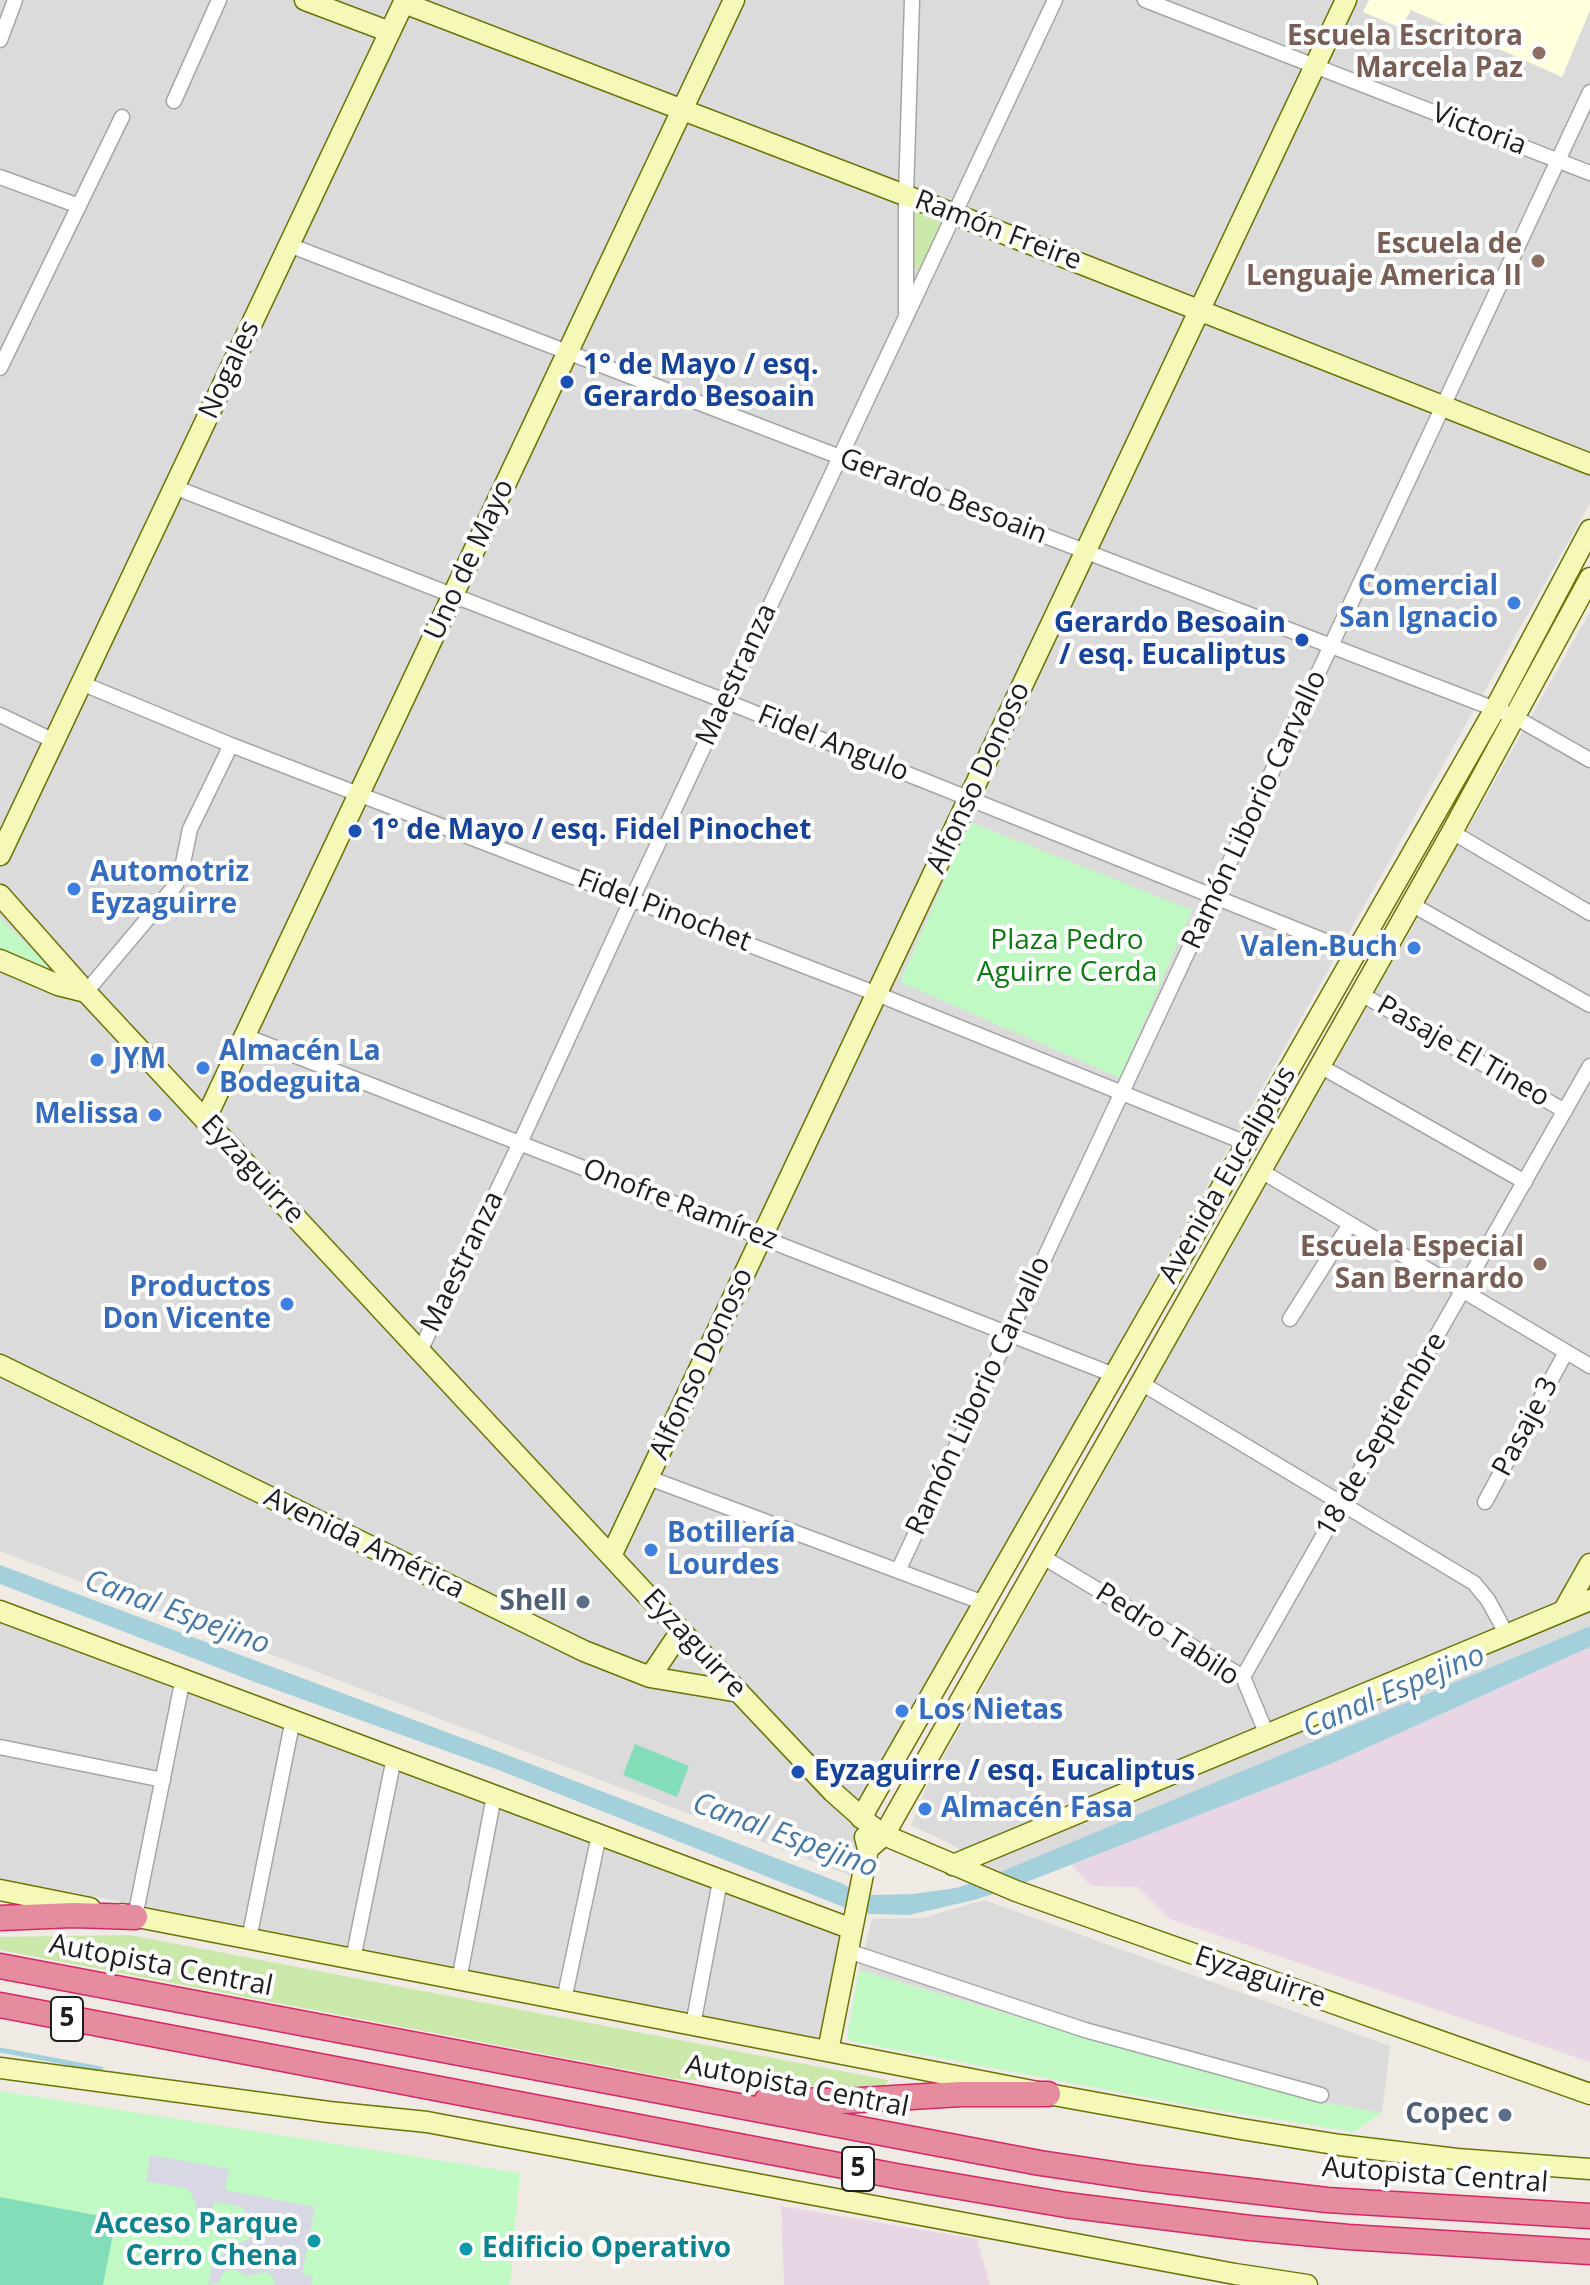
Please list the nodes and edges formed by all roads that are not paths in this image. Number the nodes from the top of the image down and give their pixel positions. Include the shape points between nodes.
1 (15, 0) edge
2 (219, 0) edge
3 (305, 0) edge
4 (734, 0) edge
5 (912, 0) edge
6 (1055, 0) edge
7 (1145, 0) edge
8 (1346, 0) edge
9 (404, 1) edge
10 (390, 32) junction
11 (0, 40) edge
12 (1315, 67) junction
13 (1590, 92) edge
14 (174, 101) dead end
15 (682, 109) junction
16 (122, 117) dead end
17 (1558, 161) junction
18 (1590, 173) edge
19 (0, 177) edge
20 (906, 195) junction
21 (79, 206) junction
22 (955, 214) junction
23 (289, 245) junction
24 (1200, 311) junction
25 (906, 316) junction
26 (568, 352) junction
27 (2, 359) edge
28 (1443, 406) junction
29 (840, 457) junction
30 (1590, 464) edge
31 (174, 487) junction
32 (1590, 530) edge
33 (1086, 552) junction
34 (1590, 578) edge
35 (453, 595) junction
36 (1332, 646) junction
37 (81, 683) junction
38 (725, 701) junction
39 (1504, 712) junction
40 (0, 715) edge
41 (54, 741) junction
42 (231, 745) junction
43 (1590, 760) edge
44 (360, 793) junction
45 (970, 799) junction
46 (1452, 832) junction
47 (0, 855) edge
48 (0, 895) edge
49 (1215, 897) junction
50 (632, 899) junction
51 (1411, 904) junction
52 (1590, 913) edge
53 (1355, 953) junction
54 (0, 960) edge
55 (86, 992) junction
56 (877, 994) junction
57 (1361, 994) junction
58 (1590, 1005) edge
59 (245, 1036) junction
60 (1320, 1066) junction
61 (1588, 1074) edge
62 (1122, 1093) junction
63 (1565, 1111) junction
64 (205, 1120) junction
65 (520, 1143) junction
66 (1246, 1143) junction
67 (1261, 1171) junction
68 (1525, 1182) junction
69 (1350, 1224) junction
70 (762, 1238) junction
71 (1464, 1292) junction
72 (1290, 1319) dead end
73 (1007, 1333) junction
74 (420, 1351) junction
75 (1566, 1352) junction
76 (0, 1365) edge
77 (1590, 1366) edge
78 (1114, 1375) junction
79 (1141, 1383) junction
80 (649, 1478) junction
81 (1485, 1502) dead end
82 (1342, 1504) junction
83 (611, 1556) junction
84 (1043, 1557) junction
85 (898, 1571) junction
86 (1587, 1576) edge
87 (1590, 1600) edge
88 (984, 1603) junction
89 (1564, 1610) junction
90 (0, 1611) edge
91 (681, 1631) junction
92 (1507, 1635) junction
93 (650, 1677) junction
94 (1243, 1677) junction
95 (183, 1678) junction
96 (739, 1692) junction
97 (293, 1719) junction
98 (1267, 1735) junction
99 (0, 1747) edge
100 (394, 1758) junction
101 (163, 1780) junction
102 (494, 1796) junction
103 (861, 1818) junction
104 (599, 1835) junction
105 (884, 1835) junction
106 (868, 1849) junction
107 (953, 1865) junction
108 (720, 1881) junction
109 (0, 1890) edge
110 (135, 1917) junction
111 (0, 1918) edge
112 (853, 1923) junction
113 (249, 1939) junction
114 (848, 1951) junction
115 (353, 1959) junction
116 (0, 1966) edge
117 (459, 1980) junction
118 (564, 2000) junction
119 (0, 2005) edge
120 (693, 2025) junction
121 (828, 2051) junction
122 (0, 2068) edge
123 (1048, 2094) junction
124 (1590, 2094) edge
125 (682, 2095) junction
126 (1321, 2095) dead end
127 (1590, 2169) edge
128 (1590, 2216) edge
129 (1590, 2252) edge
130 (1307, 2285) edge

1 - 11 street
2 - 14 street
3 - 10 main road
4 - 15 main road, Uno de Mayo
5 - 20 street
6 - 22 street, Maestranza
7 - 12 street, Victoria
8 - 12 main road, Alfonso Donoso
9 - 10 main road, Nogales
9 - 15 main road, Ramón Freire
10 - 23 main road, Nogales
12 - 17 street, Victoria
12 - 24 main road, Alfonso Donoso
13 - 17 street, Ramón Liborio Carvallo
15 - 20 main road, Ramón Freire
15 - 26 main road, Uno de Mayo
16 - 21 street
17 - 18 street, Victoria
17 - 28 street, Ramón Liborio Carvallo
19 - 21 street
20 - 22 main road, Ramón Freire
20 - 25 street
21 - 27 street
22 - 24 main road, Ramón Freire
22 - 25 street, Maestranza
23 - 26 street, Gerardo Besoain
23 - 31 main road, Nogales
24 - 28 main road, Ramón Freire
24 - 33 main road, Alfonso Donoso
25 - 29 street, Maestranza
26 - 29 street, Gerardo Besoain
26 - 35 main road, Uno de Mayo
28 - 30 main road, Ramón Freire
28 - 36 street, Ramón Liborio Carvallo
29 - 33 street, Gerardo Besoain
29 - 38 street, Maestranza
31 - 35 street, Fidel Angulo
31 - 37 main road, Nogales
32 - 39 main road, Avenida Eucaliptus
33 - 36 street, Gerardo Besoain
33 - 45 main road, Alfonso Donoso
34 - 39 main road, Avenida Eucaliptus
35 - 38 street, Fidel Angulo
35 - 44 main road, Uno de Mayo
36 - 39 street, Gerardo Besoain
36 - 49 street, Ramón Liborio Carvallo
37 - 41 main road, Nogales
37 - 42 street, Fidel Pinochet
38 - 45 street, Fidel Angulo
38 - 50 street, Maestranza
39 - 43 street, Gerardo Besoain
39 - 46 main road, Avenida Eucaliptus
39 - 53 main road, Avenida Eucaliptus
40 - 41 street
41 - 47 main road, Nogales
42 - 44 street, Fidel Pinochet
42 - 55 street via 190,829 175,886
44 - 50 street, Fidel Pinochet
44 - 59 main road, Uno de Mayo
45 - 49 street, Fidel Angulo
45 - 56 main road, Alfonso Donoso
46 - 51 main road, Avenida Eucaliptus
46 - 52 street
48 - 55 main road, Eyzaguirre
49 - 53 street, Fidel Angulo
49 - 62 street, Ramón Liborio Carvallo
50 - 56 street, Fidel Pinochet
50 - 65 street, Maestranza
51 - 57 main road, Avenida Eucaliptus
51 - 58 street
53 - 66 main road, Avenida Eucaliptus
54 - 55 main road
55 - 64 main road, Eyzaguirre
56 - 62 street, Fidel Pinochet
56 - 70 main road, Alfonso Donoso
57 - 60 main road, Avenida Eucaliptus
57 - 63 street, Pasaje El Tineo
59 - 64 main road, Uno de Mayo
59 - 65 street, Onofre Ramírez
60 - 67 main road, Avenida Eucaliptus
60 - 68 street
61 - 63 street, 18 de Septiembre
62 - 66 street, Fidel Pinochet
62 - 73 street, Ramón Liborio Carvallo
63 - 68 street, 18 de Septiembre
64 - 74 main road, Eyzaguirre
65 - 70 street, Onofre Ramírez
65 - 74 street, Maestranza
66 - 78 main road, Avenida Eucaliptus
67 - 69 street
67 - 79 main road, Avenida Eucaliptus
68 - 71 street, 18 de Septiembre
69 - 71 street
69 - 72 street
70 - 73 street, Onofre Ramírez
70 - 80 main road, Alfonso Donoso
71 - 75 street
71 - 82 street, 18 de Septiembre
73 - 78 street, Onofre Ramírez
73 - 85 street, Ramón Liborio Carvallo
74 - 83 main road, Eyzaguirre
75 - 77 street
75 - 81 street, Pasaje 3
76 - 93 main road, Avenida América via 584,1651
78 - 88 main road, Avenida Eucaliptus
79 - 82 street
79 - 84 main road, Avenida Eucaliptus
80 - 83 main road, Alfonso Donoso
80 - 85 street
82 - 92 street via 1474,1583
82 - 94 street, 18 de Septiembre
83 - 91 main road, Eyzaguirre
84 - 94 street, Pedro Tabilo
84 - 105 main road, Avenida Eucaliptus
85 - 88 street
86 - 89 main road
87 - 89 main road
88 - 103 main road, Avenida Eucaliptus
89 - 92 main road
90 - 95 main road
91 - 93 main road
91 - 96 main road, Eyzaguirre
92 - 98 main road
93 - 96 main road, Avenida América
94 - 98 street, Pedro Tabilo
95 - 97 main road
95 - 101 street
96 - 103 main road, Eyzaguirre
97 - 100 main road
97 - 113 street
98 - 107 main road
99 - 101 street
100 - 102 main road
100 - 115 street
101 - 110 street
102 - 104 main road
102 - 117 street
103 - 105 main road, Eyzaguirre
103 - 106 main road
104 - 108 main road
104 - 118 street
105 - 106 main road, Avenida Eucaliptus
105 - 107 main road, Eyzaguirre
106 - 112 main road
107 - 124 main road, Eyzaguirre
108 - 112 main road
108 - 120 street
109 - 110 main road
110 - 111 highway
110 - 113 main road
112 - 114 main road
113 - 115 main road
114 - 121 main road
114 - 126 street via 1085,2030
115 - 117 main road
116 - 125 highway, Autopista Central / 5
117 - 118 main road
118 - 120 main road
119 - 129 highway, 5 via 1066,2205 1334,2235
120 - 121 main road
121 - 123 main road
122 - 130 main road via 427,2122
123 - 125 highway via 816,2101
123 - 127 main road via 1340,2145
125 - 128 highway, Autopista Central / 5 via 940,2146 1141,2178 1327,2200

